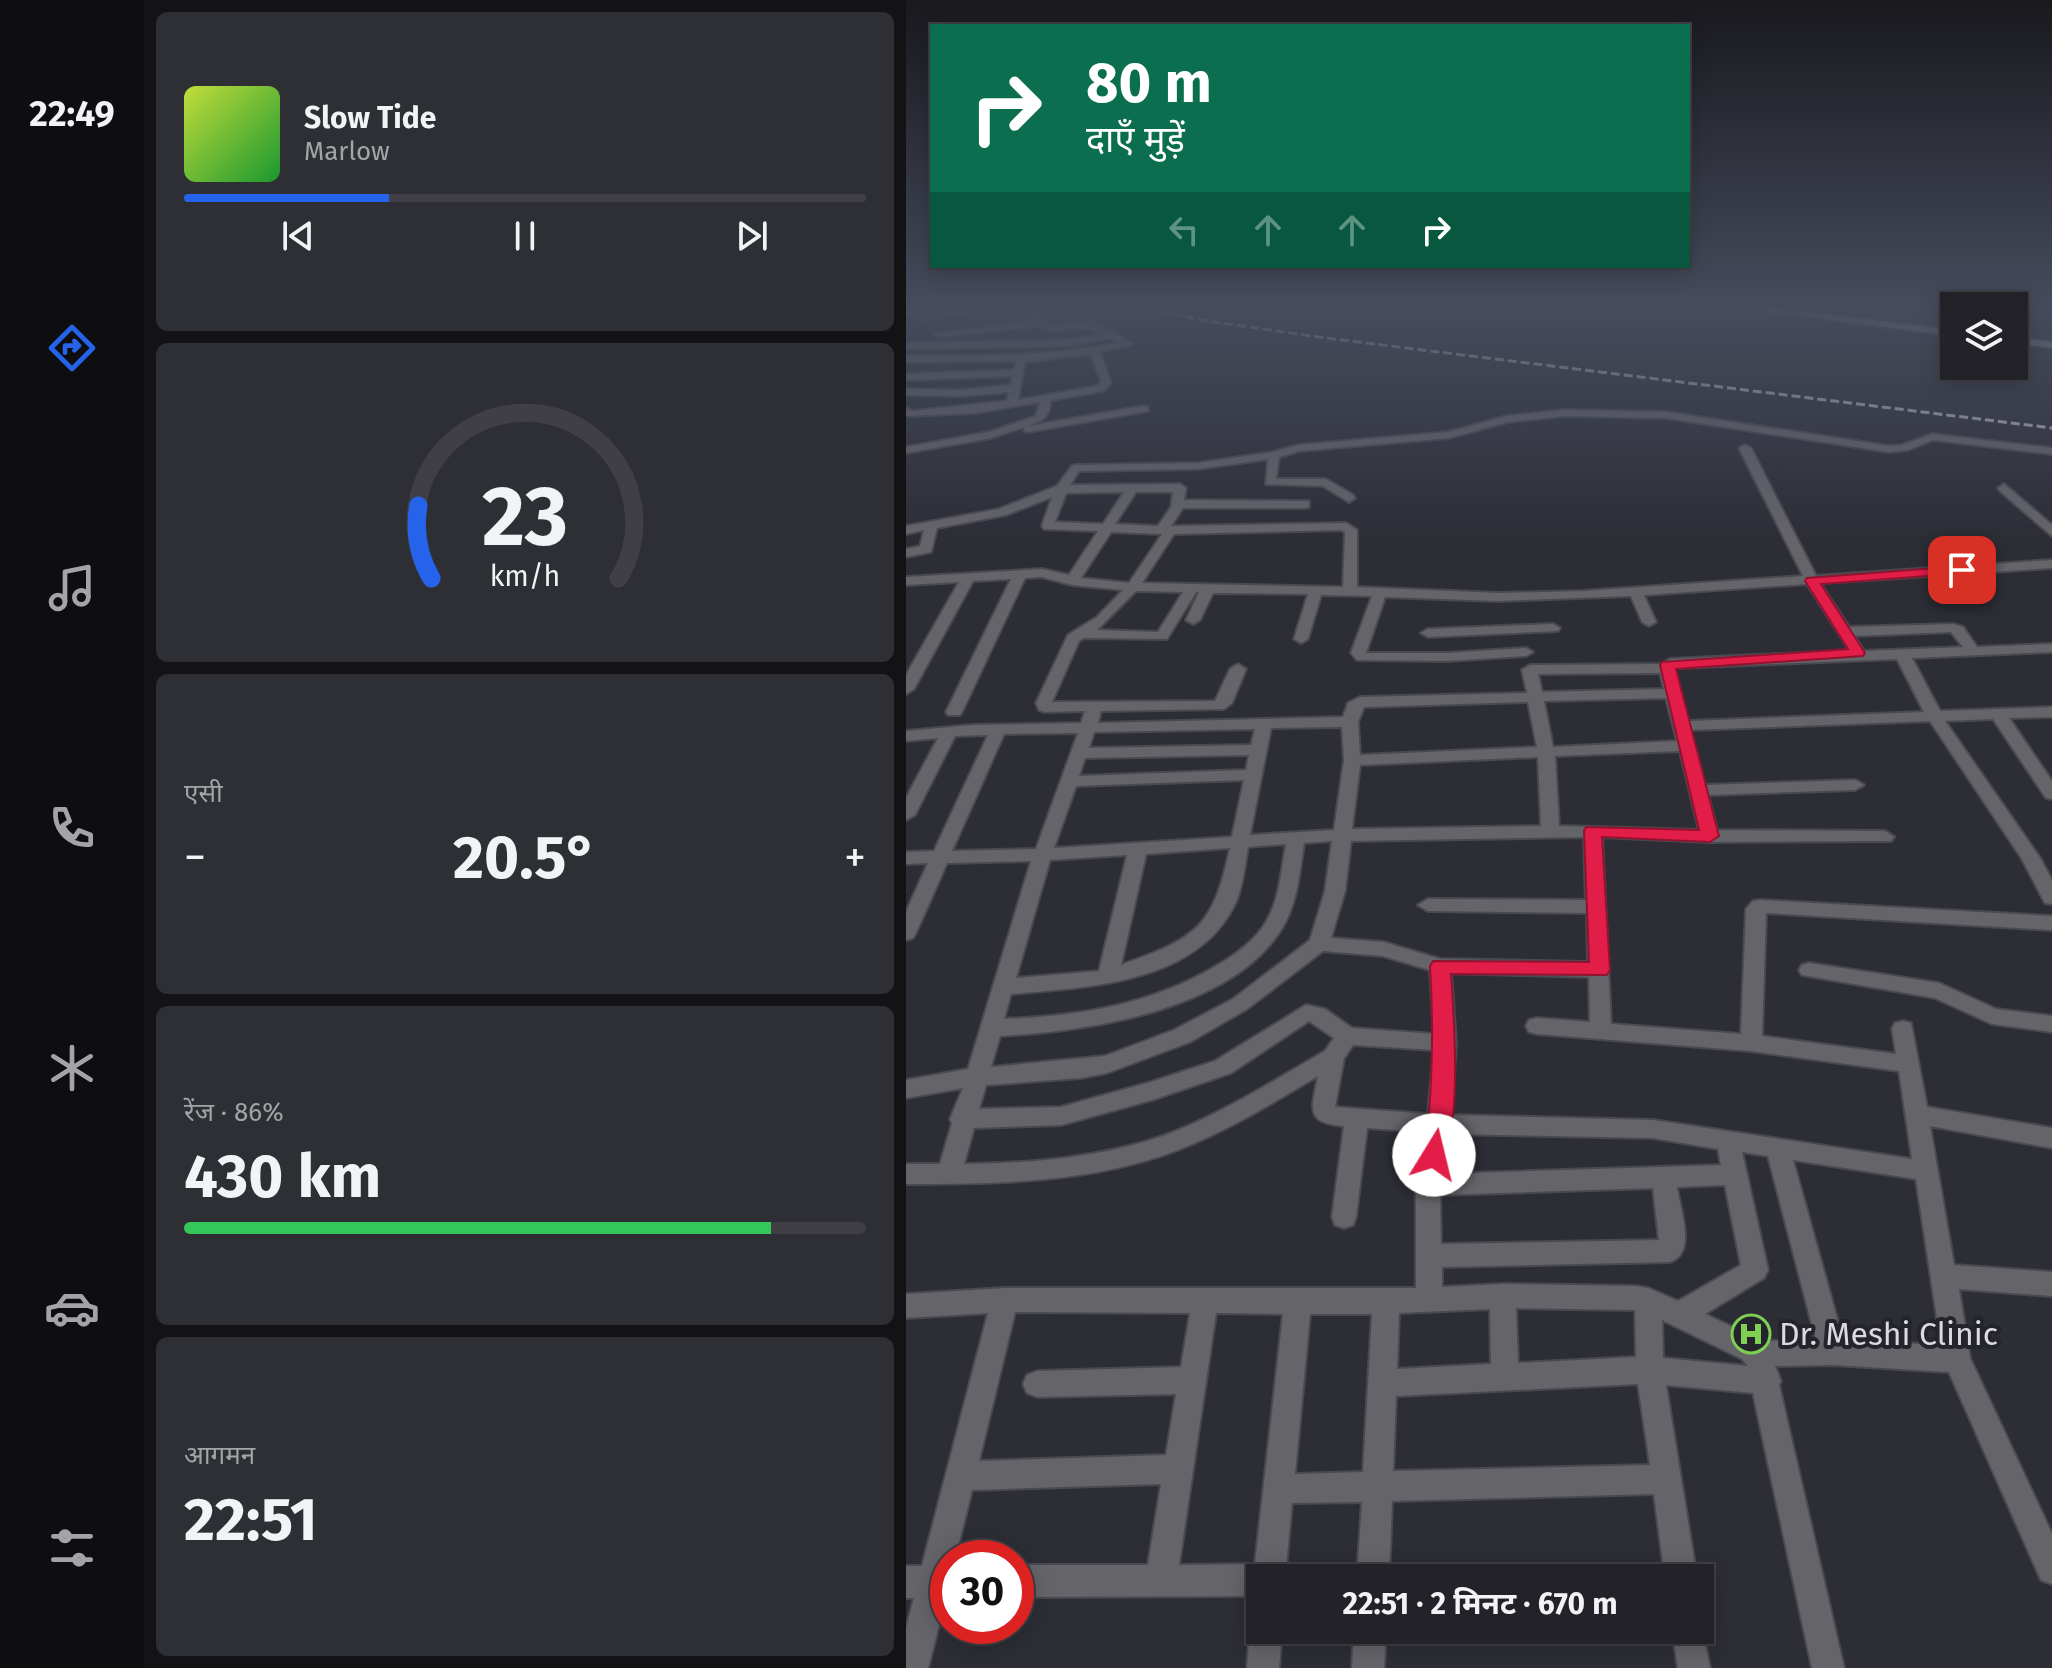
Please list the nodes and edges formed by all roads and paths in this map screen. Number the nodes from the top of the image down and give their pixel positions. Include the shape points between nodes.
1 (1008, 383) edge
2 (1016, 383) edge
3 (1104, 383) edge
4 (906, 389) edge
5 (1046, 399) junction
6 (1012, 404) junction
7 (1144, 409) dead end
8 (906, 411) edge
9 (991, 435) junction
10 (1745, 448) dead end
11 (906, 450) edge
12 (2052, 451) edge
13 (1156, 453) dead end
14 (1274, 455) junction
15 (1146, 466) junction
16 (1136, 484) junction
17 (2004, 488) dead end
18 (1061, 489) junction
19 (1349, 498) dead end
20 (1178, 504) junction
21 (1305, 504) dead end
22 (931, 525) junction
23 (1105, 529) junction
24 (906, 530) edge
25 (1166, 530) junction
26 (2052, 532) edge
27 (906, 553) edge
28 (2052, 564) edge
29 (1020, 574) junction
30 (969, 576) junction
31 (1072, 581) junction
32 (1812, 581) junction
33 (907, 582) edge
34 (1133, 587) junction
35 (1192, 588) junction
36 (1208, 588) junction
37 (1316, 590) junction
38 (1350, 591) junction
39 (1380, 592) junction
40 (1636, 592) junction
41 (1507, 616) junction
42 (1193, 620) dead end
43 (1649, 622) dead end
44 (1553, 628) dead end
45 (1915, 628) junction
46 (1844, 632) junction
47 (1428, 633) dead end
48 (1086, 634) junction
49 (1301, 639) dead end
50 (2052, 648) edge
51 (1972, 650) junction
52 (1934, 651) junction
53 (1526, 652) junction
54 (1901, 652) junction
55 (1858, 653) junction
56 (1666, 668) junction
57 (1238, 669) dead end
58 (1530, 670) junction
59 (907, 684) edge
60 (1672, 693) junction
61 (1534, 696) junction
62 (1095, 707) junction
63 (954, 712) dead end
64 (2052, 712) edge
65 (1998, 714) junction
66 (1934, 716) junction
67 (1350, 722) junction
68 (1264, 723) junction
69 (1681, 726) junction
70 (1086, 728) junction
71 (998, 730) junction
72 (949, 732) junction
73 (906, 736) edge
74 (1686, 746) junction
75 (1259, 750) junction
76 (1546, 752) junction
77 (1077, 753) junction
78 (1352, 760) junction
79 (2044, 769) edge
80 (1254, 775) junction
81 (1068, 781) junction
82 (1855, 785) dead end
83 (1697, 790) junction
84 (2052, 794) edge
85 (906, 815) edge
86 (1593, 831) junction
87 (1550, 832) junction
88 (1342, 835) junction
89 (1710, 836) junction
90 (1885, 837) dead end
91 (1296, 838) junction
92 (1242, 844) junction
93 (1138, 849) junction
94 (1043, 855) junction
95 (906, 858) edge
96 (940, 858) junction
97 (2052, 898) edge
98 (1428, 905) dead end
99 (1597, 907) junction
100 (2052, 923) edge
101 (906, 933) edge
102 (1319, 944) junction
103 (1440, 966) junction
104 (1600, 970) junction
105 (1809, 970) dead end
106 (1108, 978) junction
107 (1002, 987) junction
108 (2052, 1024) edge
109 (1537, 1026) dead end
110 (990, 1028) junction
111 (1903, 1029) dead end
112 (1601, 1031) junction
113 (1347, 1036) junction
114 (1445, 1043) junction
115 (1751, 1043) junction
116 (1333, 1057) junction
117 (1908, 1064) junction
118 (975, 1077) junction
119 (906, 1089) edge
120 (1917, 1114) junction
121 (962, 1119) junction
122 (1357, 1119) junction
123 (1439, 1124) junction
124 (2052, 1138) edge
125 (1728, 1140) junction
126 (1778, 1148) junction
127 (1926, 1171) junction
128 (906, 1174) edge
129 (949, 1174) junction
130 (1735, 1175) junction
131 (1664, 1177) junction
132 (1428, 1185) junction
133 (1344, 1217) dead end
134 (1429, 1256) junction
135 (1944, 1276) junction
136 (2052, 1284) edge
137 (1503, 1296) junction
138 (1005, 1300) junction
139 (1429, 1300) junction
140 (1648, 1300) junction
141 (1205, 1301) junction
142 (1298, 1301) junction
143 (1386, 1302) junction
144 (906, 1306) edge
145 (1679, 1315) junction
146 (1833, 1352) junction
147 (1757, 1354) junction
148 (1957, 1359) junction
149 (1650, 1370) junction
150 (1505, 1377) junction
151 (1193, 1380) junction
152 (1767, 1381) junction
153 (1382, 1383) junction
154 (1037, 1384) dead end
155 (1178, 1469) junction
156 (960, 1476) junction
157 (1666, 1479) junction
158 (1377, 1484) junction
159 (1278, 1489) junction
160 (1270, 1564) edge
161 (1374, 1564) edge
162 (1679, 1564) edge
163 (2052, 1569) edge
164 (1161, 1580) junction
165 (1246, 1580) edge
166 (1034, 1581) edge
167 (929, 1582) edge
168 (1265, 1644) edge
169 (1369, 1644) edge
170 (1690, 1644) edge
171 (912, 1668) edge
172 (1263, 1668) edge
173 (1368, 1668) edge
174 (1694, 1668) edge
175 (1828, 1668) edge

1 - 4 street via 961,393
2 - 6 street
3 - 5 street via 1105,387
5 - 6 street
5 - 9 street via 1040,418
6 - 8 street via 971,411
7 - 9 street
9 - 11 street
10 - 32 street
12 - 14 street via 1932,437 1889,449 1666,415 1565,413 1507,419 1449,435 1298,448
13 - 15 street
14 - 15 street via 1206,466
14 - 19 street via 1270,482 1327,483
15 - 16 street
15 - 18 street via 1077,467
16 - 18 street
16 - 20 street via 1180,488
16 - 23 street
17 - 26 street
18 - 22 street via 1002,512
18 - 23 street via 1048,526
20 - 21 street
20 - 25 street
22 - 24 street
22 - 27 street via 926,549
23 - 25 street
23 - 31 street
25 - 34 street
25 - 38 street via 1347,527
28 - 32 street
29 - 30 street
29 - 31 street
29 - 63 street
30 - 33 street
30 - 59 street
31 - 34 street
32 - 40 street
32 - 46 street
34 - 35 street
34 - 48 street
35 - 36 street
35 - 48 street via 1162,636
36 - 37 street
36 - 42 street
37 - 38 street
37 - 49 street
38 - 39 street
39 - 41 street
39 - 53 street via 1358,653 1362,657
40 - 41 street
40 - 43 street
41 - 44 street
41 - 47 street
41 - 53 street
45 - 46 street
45 - 51 street via 1955,629
45 - 52 street
46 - 55 street
48 - 62 street via 1073,638 1044,703 1051,708
50 - 51 street
51 - 52 street
52 - 54 street
53 - 58 street
54 - 55 street
54 - 66 street
55 - 56 street via 1676,663
56 - 58 street
56 - 60 street
57 - 62 street via 1218,706
58 - 61 street
60 - 61 street
60 - 69 street
61 - 67 street via 1360,702
61 - 76 street
62 - 70 street
64 - 65 street
65 - 66 street
65 - 79 street
66 - 69 street
66 - 97 street via 2031,858
67 - 68 street
67 - 78 street
68 - 70 street
68 - 75 street
69 - 74 street
70 - 71 street
70 - 77 street
71 - 72 street
71 - 96 street
72 - 73 street
72 - 85 street
74 - 76 street
74 - 83 street
75 - 77 street
75 - 80 street
76 - 78 street
76 - 87 street
77 - 81 street
78 - 88 street
79 - 84 street
80 - 81 street
80 - 92 street
81 - 94 street
82 - 83 street
83 - 89 street
86 - 87 street
86 - 89 street
86 - 99 street
87 - 88 street
88 - 91 street
88 - 102 street via 1335,891
89 - 90 street
91 - 92 street
91 - 110 street via 1279,915 1248,956 1203,986 1144,1009 1058,1026
92 - 93 street
92 - 106 street via 1226,902 1203,936 1179,952
93 - 94 street
93 - 106 street
94 - 96 street
94 - 107 street
95 - 96 street
96 - 101 street
98 - 99 street
99 - 104 street
100 - 115 street via 1760,906
102 - 103 street via 1383,949
102 - 118 street via 1240,1004 1182,1036 1095,1067
103 - 104 street
103 - 114 street
104 - 112 street
105 - 108 street via 1939,991 1992,1016
106 - 107 street
107 - 110 street
109 - 112 street
110 - 118 street
111 - 117 street
112 - 115 street
113 - 114 street
113 - 116 street
113 - 121 street via 1318,1015 1306,1013 1223,1067 1152,1091 1061,1116
114 - 123 street
115 - 117 street
116 - 122 street via 1323,1111
116 - 129 street via 1203,1128 1115,1158 1006,1174
117 - 120 street
118 - 119 street
118 - 121 street
120 - 124 street
120 - 127 street
121 - 129 street
122 - 123 street
122 - 133 street
123 - 125 street via 1653,1129
123 - 132 street
125 - 126 street
125 - 130 street
126 - 127 street
126 - 146 street
127 - 135 street
128 - 129 street
130 - 131 street
130 - 145 street via 1755,1270
131 - 132 street
131 - 134 street via 1670,1251
132 - 134 street
134 - 139 street
135 - 136 street
135 - 148 street
137 - 139 street
137 - 140 street
137 - 150 street
138 - 141 street
138 - 144 street
138 - 156 street
139 - 143 street
140 - 145 street
140 - 149 street
141 - 142 street
141 - 151 street
142 - 143 street
142 - 159 street
143 - 153 street
145 - 147 street
146 - 147 street
146 - 148 street
147 - 152 street
148 - 163 street
149 - 150 street
149 - 152 street
149 - 157 street
150 - 153 street
151 - 154 street
151 - 155 street
152 - 175 street
153 - 158 street
155 - 156 street
155 - 164 street
156 - 167 street
157 - 158 street
157 - 162 street
158 - 159 street
158 - 161 street
159 - 160 street
164 - 165 street
164 - 166 street
167 - 171 street
168 - 172 street
169 - 173 street
170 - 174 street

